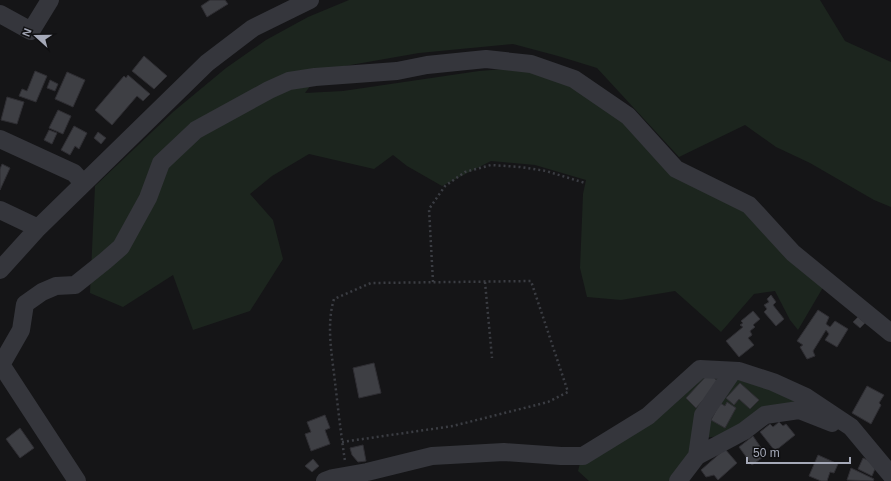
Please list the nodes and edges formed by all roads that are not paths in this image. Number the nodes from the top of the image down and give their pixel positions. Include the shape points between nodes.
1 (50, 0) edge
2 (310, 0) edge
3 (0, 14) edge
4 (0, 139) edge
5 (83, 183) junction
6 (0, 210) edge
7 (38, 228) junction
8 (0, 270) edge
9 (891, 333) edge
10 (1, 364) edge
11 (733, 371) junction
12 (846, 424) junction
13 (697, 456) junction
14 (891, 475) edge
15 (77, 481) edge
16 (325, 481) edge
17 (678, 481) edge

1 - 3 street via 31,31
2 - 5 street via 253,28 207,63
4 - 5 street via 74,173
5 - 7 street
6 - 7 street
7 - 8 street
9 - 10 street via 793,253 749,205 676,169 628,116 580,83 531,64 486,59 397,71 289,81 196,130 161,163 148,198 121,247 75,285 56,286 25,304 21,330
10 - 15 street
11 - 12 street via 773,382 806,398
11 - 13 street via 703,415
11 - 16 street via 700,369 648,416 583,456 504,452 432,456
12 - 13 street via 840,427 799,410 764,415 744,431
12 - 14 street
13 - 17 street

